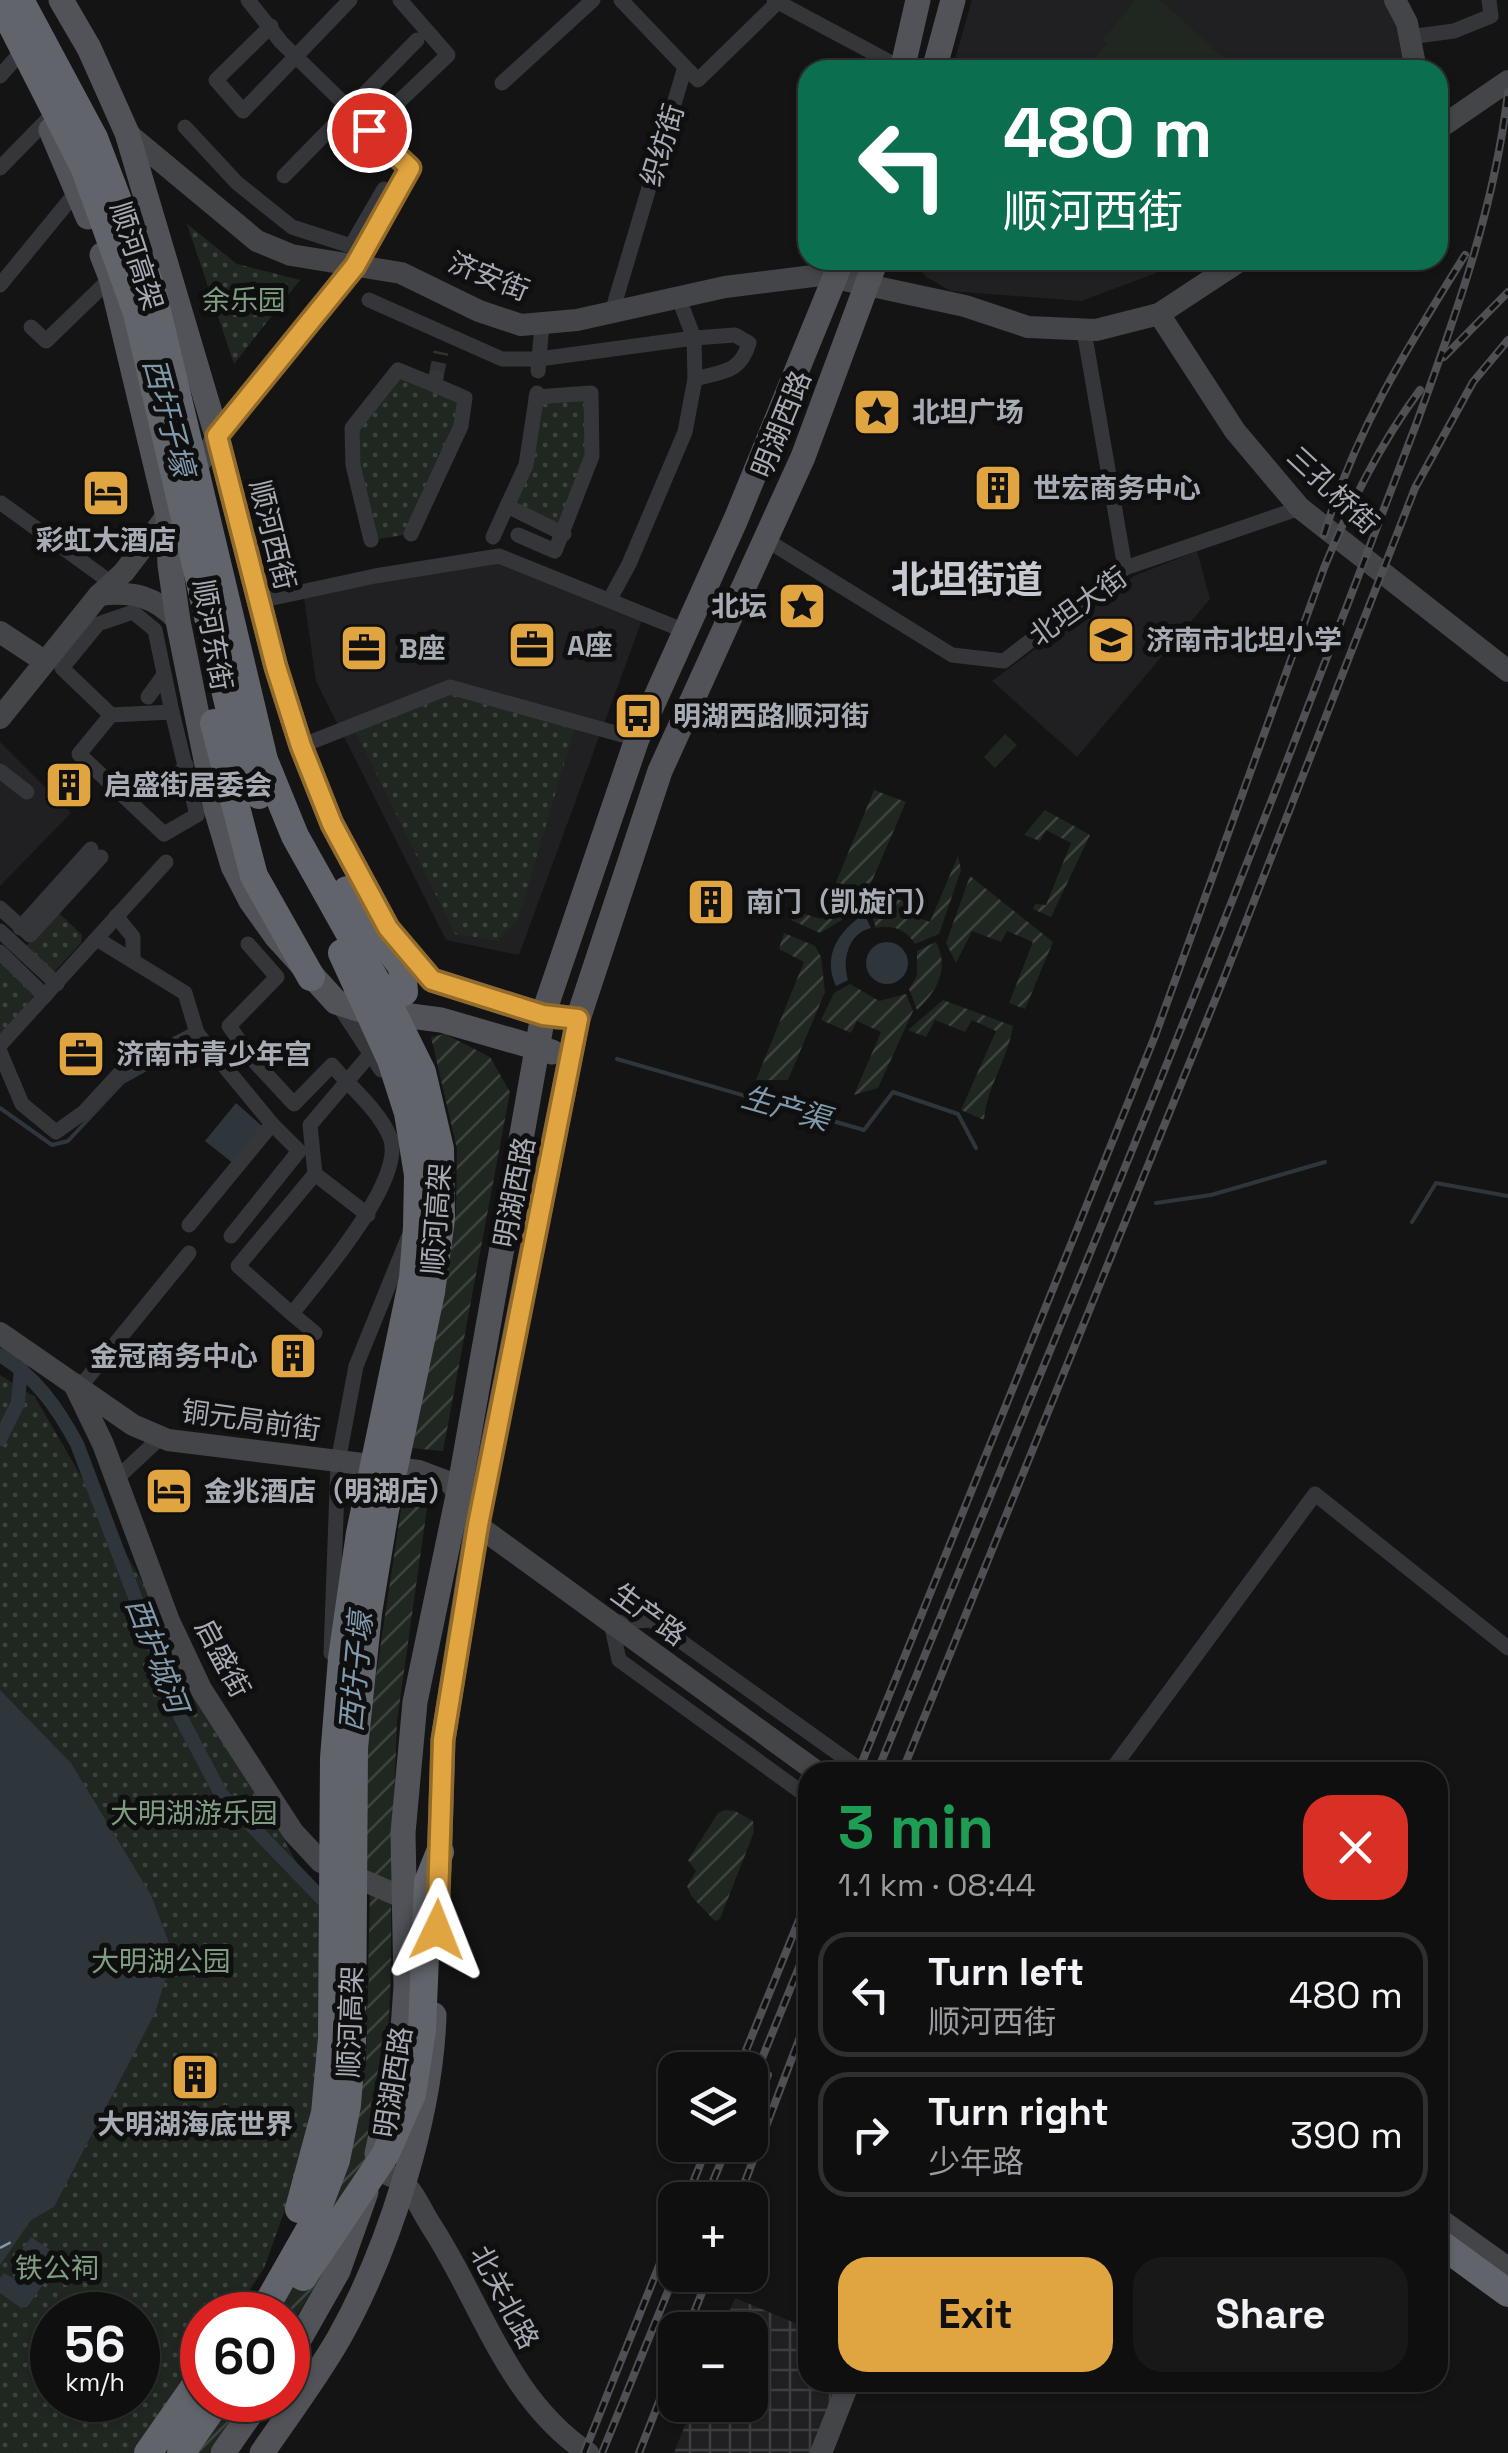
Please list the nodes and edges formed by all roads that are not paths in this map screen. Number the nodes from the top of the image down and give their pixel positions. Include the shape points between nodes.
1 (20, 0) edge
2 (61, 0) edge
3 (248, 0) edge
4 (350, 0) edge
5 (400, 0) edge
6 (593, 0) edge
7 (621, 0) edge
8 (918, 0) edge
9 (953, 0) edge
10 (1395, 0) edge
11 (1490, 0) edge
12 (0, 2) edge
13 (775, 2) edge
14 (271, 26) junction
15 (0, 27) edge
16 (1410, 37) junction
17 (417, 40) dead end
18 (297, 56) junction
19 (885, 60) edge
20 (904, 60) edge
21 (937, 60) edge
22 (1414, 60) edge
23 (8, 67) edge
24 (685, 68) junction
25 (1508, 81) edge
26 (502, 83) dead end
27 (347, 109) junction
28 (47, 120) junction
29 (1448, 122) edge
30 (184, 128) dead end
31 (369, 130) junction
32 (126, 132) junction
33 (0, 168) edge
34 (284, 176) dead end
35 (384, 189) dead end
36 (78, 190) junction
37 (358, 253) junction
38 (832, 270) edge
39 (839, 270) edge
40 (1225, 270) edge
41 (872, 272) edge
42 (111, 278) junction
43 (0, 285) edge
44 (679, 299) junction
45 (369, 300) dead end
46 (612, 312) junction
47 (1160, 314) junction
48 (542, 324) junction
49 (31, 327) dead end
50 (1084, 331) junction
51 (445, 335) junction
52 (694, 338) junction
53 (441, 352) tunnel mouth
54 (539, 365) junction
55 (695, 379) junction
56 (217, 436) junction
57 (186, 460) junction
58 (1, 503) edge
59 (507, 506) junction
60 (172, 508) junction
61 (1300, 508) junction
62 (411, 534) dead end
63 (564, 534) junction
64 (518, 535) dead end
65 (493, 537) dead end
66 (766, 539) junction
67 (371, 540) dead end
68 (1125, 568) junction
69 (106, 590) junction
70 (610, 599) junction
71 (259, 601) junction
72 (178, 621) junction
73 (684, 630) junction
74 (0, 632) edge
75 (53, 664) junction
76 (1508, 671) edge
77 (164, 675) junction
78 (148, 696) dead end
79 (172, 712) junction
80 (111, 715) junction
81 (0, 718) edge
82 (637, 739) junction
83 (301, 746) junction
84 (186, 765) junction
85 (0, 771) edge
86 (27, 792) dead end
87 (162, 793) dead end
88 (206, 812) junction
89 (96, 853) dead end
90 (166, 862) dead end
91 (341, 881) junction
92 (0, 908) edge
93 (116, 916) junction
94 (388, 928) junction
95 (0, 931) edge
96 (96, 939) junction
97 (248, 944) dead end
98 (0, 952) edge
99 (409, 953) junction
100 (133, 961) junction
101 (311, 977) junction
102 (51, 990) junction
103 (404, 992) junction
104 (347, 1006) junction
105 (543, 1015) junction
106 (578, 1019) junction
107 (197, 1033) junction
108 (0, 1049) edge
109 (538, 1050) junction
110 (372, 1052) junction
111 (571, 1055) junction
112 (348, 1083) junction
113 (294, 1104) junction
114 (272, 1124) junction
115 (310, 1125) junction
116 (315, 1174) junction
117 (368, 1215) junction
118 (189, 1224) dead end
119 (232, 1236) dead end
120 (189, 1253) dead end
121 (292, 1314) junction
122 (315, 1332) dead end
123 (0, 1333) edge
124 (76, 1384) junction
125 (161, 1437) junction
126 (350, 1463) junction
127 (116, 1480) junction
128 (460, 1491) junction
129 (478, 1525) junction
130 (612, 1623) junction
131 (1508, 1648) edge
132 (803, 1762) edge
133 (850, 1762) edge
134 (1117, 1762) edge
135 (798, 1790) edge
136 (440, 1852) junction
137 (321, 1862) junction
138 (404, 1898) junction
139 (374, 2170) junction
140 (403, 2182) junction
141 (1448, 2225) edge
142 (1448, 2249) edge
143 (1508, 2268) edge
144 (257, 2292) edge
145 (274, 2292) edge
146 (292, 2292) edge
147 (1508, 2293) edge
148 (310, 2320) edge
149 (846, 2392) edge
150 (180, 2407) edge
151 (189, 2422) edge
152 (203, 2422) edge
153 (245, 2422) edge
154 (148, 2453) edge
155 (168, 2453) edge
156 (181, 2453) edge
157 (224, 2453) edge
158 (262, 2453) edge
159 (588, 2453) edge
160 (822, 2453) edge

1 - 57 highway, 顺河高架, bridge via 120,201 152,290
2 - 32 main road, 顺河西街
3 - 14 street
4 - 18 street
5 - 31 street via 448,55
6 - 26 street
7 - 24 street, 织纺街
8 - 20 main road
9 - 21 main road
10 - 16 main road
11 - 16 street via 1490,16 1454,31
12 - 57 highway, 顺河高架, bridge via 85,169
13 - 19 street
13 - 24 street via 698,80
14 - 18 street
14 - 18 street via 216,80 243,110
15 - 23 main road, 顺河东街
16 - 22 main road
17 - 27 street
18 - 27 street
23 - 28 main road, 顺河东街
24 - 46 street, 织纺街
25 - 29 main road
27 - 31 street
27 - 34 street
28 - 33 street
28 - 36 main road, 顺河东街
30 - 37 street via 292,227
31 - 37 street via 410,168
32 - 37 main road, 济安街 via 257,242 291,255
32 - 56 main road, 顺河西街
35 - 37 street
36 - 42 main road, 顺河东街
36 - 43 street
37 - 48 main road, 济安街 via 492,316
37 - 56 main road
38 - 44 main road, 济安街
39 - 73 main road, 明湖西路
40 - 47 main road, 济安街
41 - 50 main road, 济安街 via 1028,327
41 - 66 main road, 明湖西路
42 - 49 street via 46,341
42 - 60 main road, 顺河东街
44 - 46 main road, 济安街
44 - 52 street
45 - 51 street
46 - 48 main road, 济安街
47 - 50 main road, 济安街
47 - 61 main road, 三孔桥街 via 1235,431
48 - 54 street
50 - 68 street
51 - 53 street
51 - 54 street via 502,359
52 - 54 street
52 - 55 street
52 - 55 street via 735,335 749,343 735,368
55 - 70 street via 685,432
56 - 57 main road
56 - 71 main road, 顺河西街
57 - 60 main road, bridge
57 - 91 highway, bridge via 222,543 266,727
57 - 101 highway, bridge via 175,542 244,846 264,898
57 - 144 highway, 顺河高架, bridge via 238,745 391,1060 418,1174 413,1278 360,1533 342,1658 325,2113 288,2236
57 - 145 highway, 顺河高架, bridge via 264,760 295,836 422,1072 440,1149 441,1219 382,1527 354,1748 347,2105 336,2160 310,2230
58 - 69 street
59 - 63 street
59 - 63 street via 526,465 537,395 592,394 592,456
59 - 65 street
60 - 69 main road
60 - 72 main road, 顺河东街 via 170,565
61 - 68 street, 北坦大街
61 - 76 main road, 三孔桥街
62 - 67 street via 461,426 465,398 398,370 352,428 353,465
63 - 64 street via 555,551
66 - 68 street, 北坦大街 via 952,655 1004,662
66 - 106 main road, 明湖西路 via 660,771
69 - 72 main road via 145,596
69 - 75 main road
70 - 71 street via 499,556
70 - 73 street
71 - 83 main road, 顺河西街
72 - 88 main road, 顺河东街
73 - 82 main road, 明湖西路
74 - 75 main road
75 - 77 street via 98,624 133,612 154,630
75 - 80 street
75 - 81 main road
77 - 78 street
77 - 79 street
79 - 80 street
79 - 84 street
80 - 88 street via 79,754 164,834
82 - 83 street via 450,686
82 - 105 main road, 明湖西路
83 - 94 main road, 顺河西街 via 332,824
84 - 87 street
84 - 88 street
85 - 86 street
88 - 101 main road, 顺河东街 via 251,901
89 - 92 street via 30,935
90 - 93 street
91 - 94 highway
91 - 103 highway via 402,967
93 - 96 street
93 - 100 street via 133,937
94 - 99 main road, 顺河西街
95 - 102 street
96 - 100 street
96 - 102 street
97 - 113 street via 277,977 229,1026
98 - 102 street
99 - 103 main road
99 - 105 main road, 顺河西街 via 432,980
100 - 107 street via 185,994
101 - 104 main road, 顺河东街
102 - 108 street
103 - 104 main road via 390,1006
104 - 109 main road via 441,1020
104 - 110 street
105 - 106 main road, 顺河西街
105 - 109 main road, 明湖西路
106 - 111 main road, 明湖西路
107 - 108 street via 119,1074 56,1132 22,1104
107 - 114 street
109 - 111 main road
109 - 128 main road, 明湖西路
110 - 112 street
110 - 126 street via 402,1120 411,1179 408,1238 356,1366
111 - 129 main road, 明湖西路
112 - 113 street via 332,1065
112 - 115 street
112 - 117 street via 392,1141 391,1165
113 - 115 street
114 - 118 street
114 - 119 street via 299,1150
115 - 116 street
116 - 117 street
116 - 121 street via 238,1266
117 - 121 street
120 - 124 street
121 - 122 street
123 - 124 main road, 铜元局前街
124 - 125 main road, 铜元局前街
124 - 127 main road, 启盛街
125 - 126 main road, 铜元局前街
125 - 127 street
126 - 128 main road, 铜元局前街, bridge via 419,1471
126 - 137 street
127 - 137 main road, 启盛街 via 201,1688 293,1832
128 - 129 main road, 生产路
128 - 138 main road, 明湖西路 via 415,1702
129 - 130 main road, 生产路
129 - 136 main road, 明湖西路 via 443,1740
130 - 132 main road, 生产路
130 - 133 street via 652,1620
130 - 135 street via 619,1660
131 - 134 street via 1315,1494
136 - 140 main road, 明湖西路 via 434,2048
136 - 146 highway, bridge via 428,1882 422,2030 412,2094 385,2154
137 - 138 main road, 启盛街, bridge
138 - 139 main road, 明湖西路 via 402,2029
139 - 140 main road
139 - 148 main road, 明湖西路 via 338,2271
140 - 158 main road, 明湖西路 via 363,2292
140 - 159 main road, 北关北路 via 527,2395
141 - 143 main road
142 - 147 highway
149 - 160 main road
150 - 154 highway
151 - 155 highway
152 - 156 highway
153 - 157 main road

